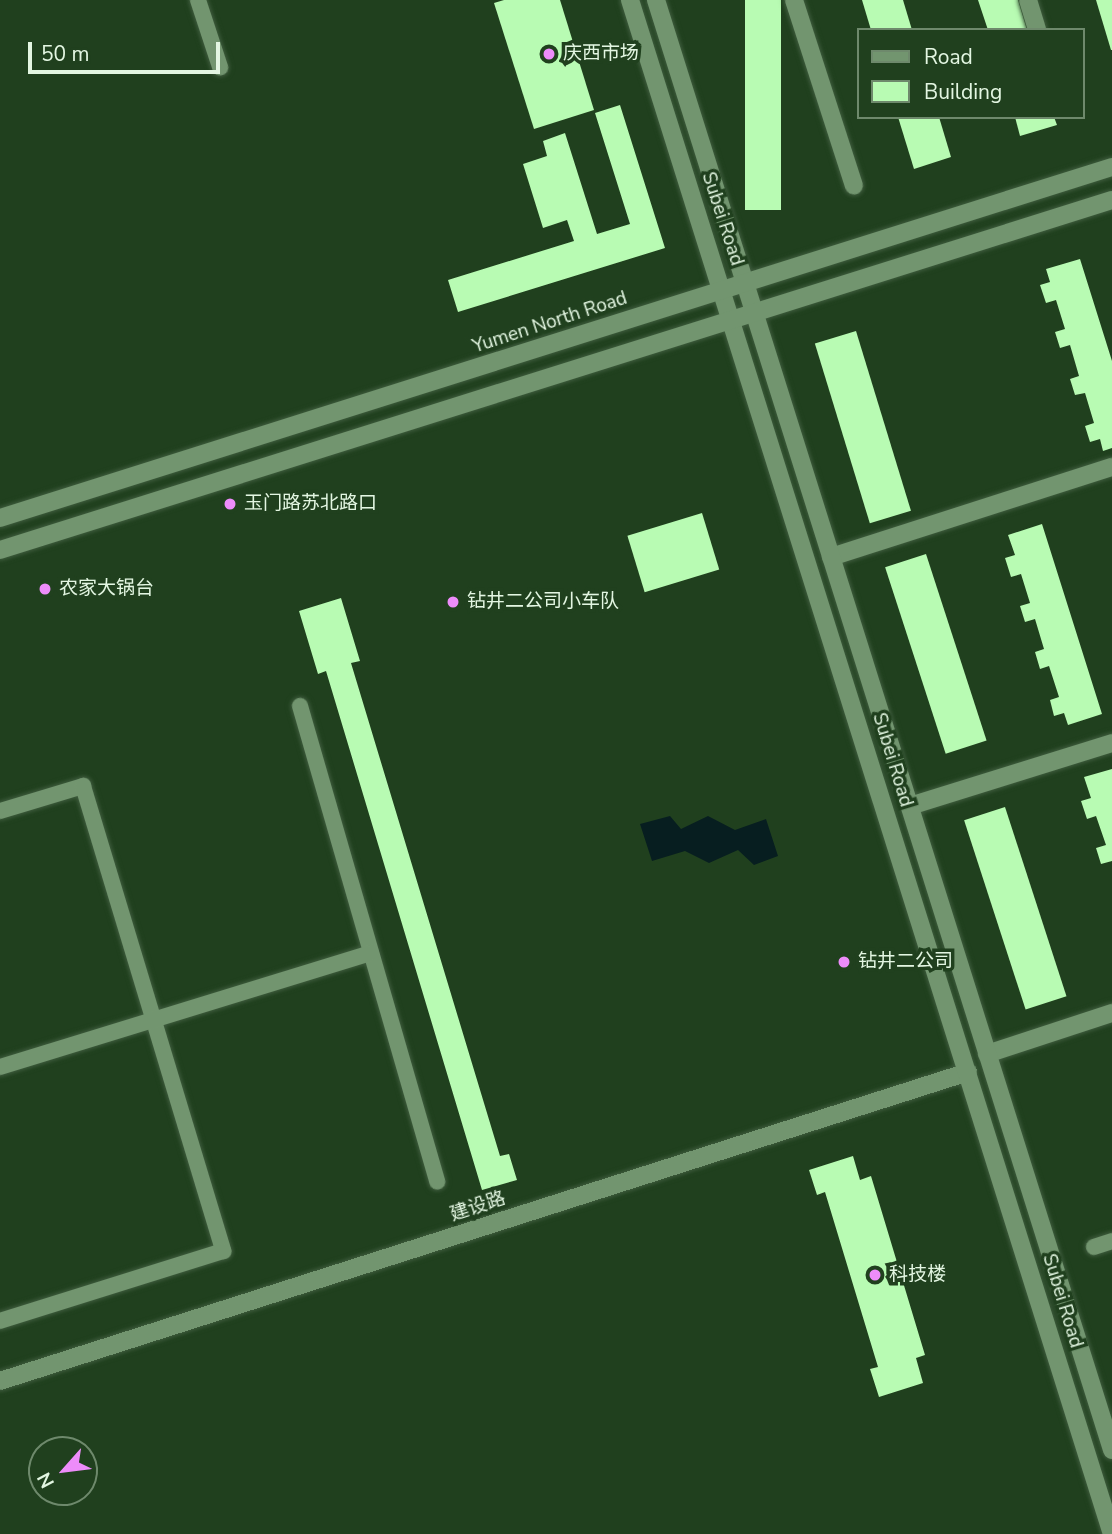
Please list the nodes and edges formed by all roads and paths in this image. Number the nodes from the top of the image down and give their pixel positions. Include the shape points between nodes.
1 (198, 0) edge
2 (631, 0) edge
3 (656, 0) edge
4 (794, 0) edge
5 (1028, 0) edge
6 (1036, 28) edge
7 (220, 67) dead end
8 (1112, 167) edge
9 (854, 186) dead end
10 (1112, 200) edge
11 (745, 283) junction
12 (723, 290) junction
13 (754, 313) junction
14 (732, 320) junction
15 (1112, 467) edge
16 (0, 518) edge
17 (0, 550) edge
18 (831, 557) junction
19 (300, 706) dead end
20 (1112, 743) edge
21 (910, 806) junction
22 (0, 811) edge
23 (371, 953) junction
24 (1112, 1013) edge
25 (153, 1020) junction
26 (987, 1054) junction
27 (0, 1067) edge
28 (968, 1072) junction
29 (437, 1182) dead end
30 (1112, 1241) edge
31 (1094, 1247) dead end
32 (0, 1321) edge
33 (0, 1381) edge
34 (1112, 1450) edge
35 (1107, 1497) edge
36 (1112, 1534) edge

1 - 7 lane
2 - 12 street, Subei Road
3 - 11 street, Subei Road
4 - 9 street
5 - 6 street
8 - 11 street, Yumen North Road
10 - 13 street
11 - 12 street, Yumen North Road
11 - 13 street, Subei Road
12 - 14 street, Subei Road
12 - 16 street, Yumen North Road
13 - 14 street
13 - 18 street, Subei Road
14 - 17 street
14 - 28 street, Subei Road
15 - 18 street
18 - 21 street, Subei Road
19 - 23 lane
20 - 21 street
21 - 26 street, Subei Road
22 - 25 lane via 83,786
23 - 25 lane
23 - 29 lane
24 - 26 street
25 - 27 lane
25 - 32 lane via 223,1251
26 - 34 street, Subei Road
28 - 33 street, 建设路
28 - 35 street, Subei Road
30 - 31 lane
35 - 36 street, Subei Road

